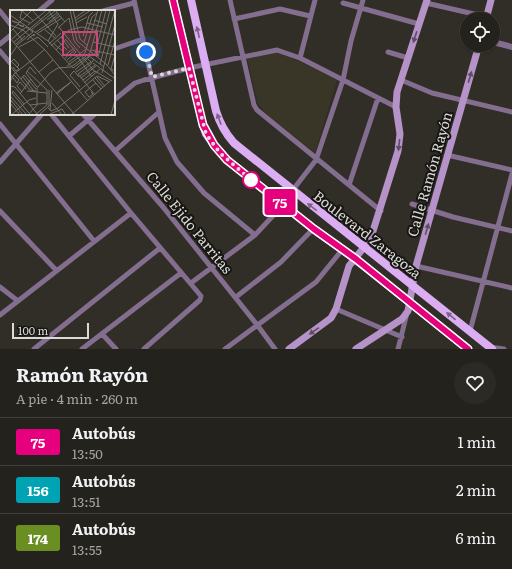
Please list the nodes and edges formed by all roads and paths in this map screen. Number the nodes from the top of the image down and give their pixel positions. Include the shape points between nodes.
1 (42, 0) edge
2 (52, 0) edge
3 (173, 0) edge
4 (191, 0) edge
5 (230, 0) edge
6 (315, 0) edge
7 (363, 0) edge
8 (491, 0) edge
9 (134, 1) edge
10 (426, 2) edge
11 (343, 3) dead end
12 (46, 5) junction
13 (361, 7) junction
14 (0, 10) edge
15 (40, 10) edge
16 (106, 10) edge
17 (464, 12) edge
18 (488, 12) edge
19 (310, 16) junction
20 (234, 19) junction
21 (10, 24) edge
22 (419, 24) junction
23 (10, 36) edge
24 (143, 39) junction
25 (0, 44) edge
26 (500, 44) edge
27 (512, 47) edge
28 (115, 49) edge
29 (0, 51) edge
30 (388, 52) dead end
31 (477, 52) edge
32 (242, 56) junction
33 (2, 58) edge
34 (300, 58) junction
35 (408, 58) junction
36 (206, 64) junction
37 (189, 68) junction
38 (152, 77) junction
39 (343, 80) junction
40 (401, 80) junction
41 (378, 98) junction
42 (115, 99) edge
43 (463, 100) junction
44 (396, 107) junction
45 (159, 112) junction
46 (512, 112) edge
47 (41, 115) edge
48 (52, 115) edge
49 (84, 115) edge
50 (93, 115) edge
51 (87, 119) junction
52 (0, 124) edge
53 (69, 136) junction
54 (15, 143) junction
55 (115, 151) junction
56 (447, 155) junction
57 (316, 160) junction
58 (0, 162) edge
59 (512, 170) edge
60 (512, 174) edge
61 (349, 185) junction
62 (292, 191) junction
63 (283, 204) junction
64 (412, 204) dead end
65 (432, 210) junction
66 (0, 211) edge
67 (381, 211) junction
68 (131, 213) junction
69 (497, 227) junction
70 (314, 229) junction
71 (512, 231) edge
72 (255, 235) junction
73 (94, 241) junction
74 (365, 246) junction
75 (160, 248) junction
76 (342, 250) junction
77 (356, 259) junction
78 (416, 266) junction
79 (212, 268) junction
80 (56, 270) junction
81 (181, 273) junction
82 (483, 281) junction
83 (191, 283) junction
84 (412, 284) junction
85 (0, 287) edge
86 (512, 288) edge
87 (236, 297) junction
88 (18, 301) junction
89 (409, 307) junction
90 (336, 309) junction
91 (0, 315) edge
92 (258, 326) junction
93 (384, 329) junction
94 (470, 331) junction
95 (103, 335) junction
96 (402, 337) junction
97 (490, 348) edge
98 (34, 349) edge
99 (82, 349) edge
100 (116, 349) edge
101 (144, 349) edge
102 (225, 349) edge
103 (275, 349) edge
104 (288, 349) edge
105 (356, 349) edge
106 (398, 349) edge
107 (467, 349) edge
108 (504, 349) edge

1 - 12 street
2 - 12 street
3 - 37 main road, Boulevard Zaragoza
36 -> 4 main road, Boulevard Zaragoza
5 - 20 street
6 - 19 street
7 - 13 street
8 - 18 main road
9 - 16 street
9 - 24 street
10 - 17 street
10 - 22 main road
11 - 13 street
12 - 15 street
13 - 22 street
13 - 39 street
14 - 21 street
19 - 20 street via 280,9
19 - 34 street
20 - 32 street
22 -> 35 main road
23 - 25 street
24 - 28 street
24 - 38 street
26 - 27 street
29 - 33 street
30 - 35 street
43 -> 31 main road, Calle Ramón Rayón
32 - 34 street via 277,50
32 - 36 street
32 - 57 street via 257,110
34 - 39 street
35 - 40 main road
36 - 37 street
62 -> 36 main road, Boulevard Zaragoza via 226,134 216,110
37 - 38 street
37 - 63 main road, Boulevard Zaragoza via 203,125 214,145 227,160
38 - 42 street via 136,84
38 - 45 street
39 - 41 street
39 - 57 street
40 - 43 street via 432,93
40 - 44 main road
41 - 44 street
41 - 61 street
43 - 46 street
43 - 56 main road, Calle Ramón Rayón
44 -> 67 main road via 400,134 398,151
45 - 55 street
45 - 72 street via 165,138 177,162 204,193
47 - 54 street
48 - 53 street
49 - 51 street, Calle Ejido Parritas
50 - 51 street
51 - 53 street
51 - 55 street, Calle Ejido Parritas
52 - 54 street
53 - 68 street
54 - 58 street
54 - 73 street
55 - 79 street, Calle Ejido Parritas
56 - 59 street
56 - 65 main road, Calle Ramón Rayón
57 - 61 street
57 - 62 street
60 - 69 street
61 - 67 street
74 -> 62 main road, Boulevard Zaragoza
63 - 70 main road, Boulevard Zaragoza
63 - 72 street
64 - 65 street
65 - 69 street
78 -> 65 main road, Calle Ramón Rayón
66 - 80 street
67 - 74 main road
68 - 73 street
68 - 75 street
69 - 71 street
69 - 82 street
70 - 76 main road, Boulevard Zaragoza
70 - 87 street via 281,262
72 - 79 street
73 - 80 street
74 - 77 main road
74 - 84 main road, Boulevard Zaragoza
75 - 81 street
75 - 98 street
76 - 77 main road, Boulevard Zaragoza
76 - 92 street via 321,278
77 - 89 main road, Boulevard Zaragoza
77 - 90 main road via 347,270
78 - 82 street
78 - 84 main road, Calle Ramón Rayón
79 - 83 street
79 - 87 street, Calle Ejido Parritas
80 - 88 street
81 - 83 street
81 - 95 street
82 - 86 street
82 - 94 street
83 - 101 street via 201,296 200,300
84 - 89 main road, Calle Ramón Rayón
94 -> 84 main road, Boulevard Zaragoza
85 - 88 street
87 - 92 street, Calle Ejido Parritas
88 - 91 street
89 - 93 main road via 402,319
89 - 96 street, Calle Ramón Rayón
89 - 107 main road, Boulevard Zaragoza
90 - 93 street
90 -> 104 main road via 329,320
92 - 102 street
92 - 103 street, Calle Ejido Parritas
93 - 96 street
93 - 105 main road
94 - 97 main road, Boulevard Zaragoza
95 - 99 street
95 - 100 street
96 - 106 street, Calle Ramón Rayón
97 - 108 street

